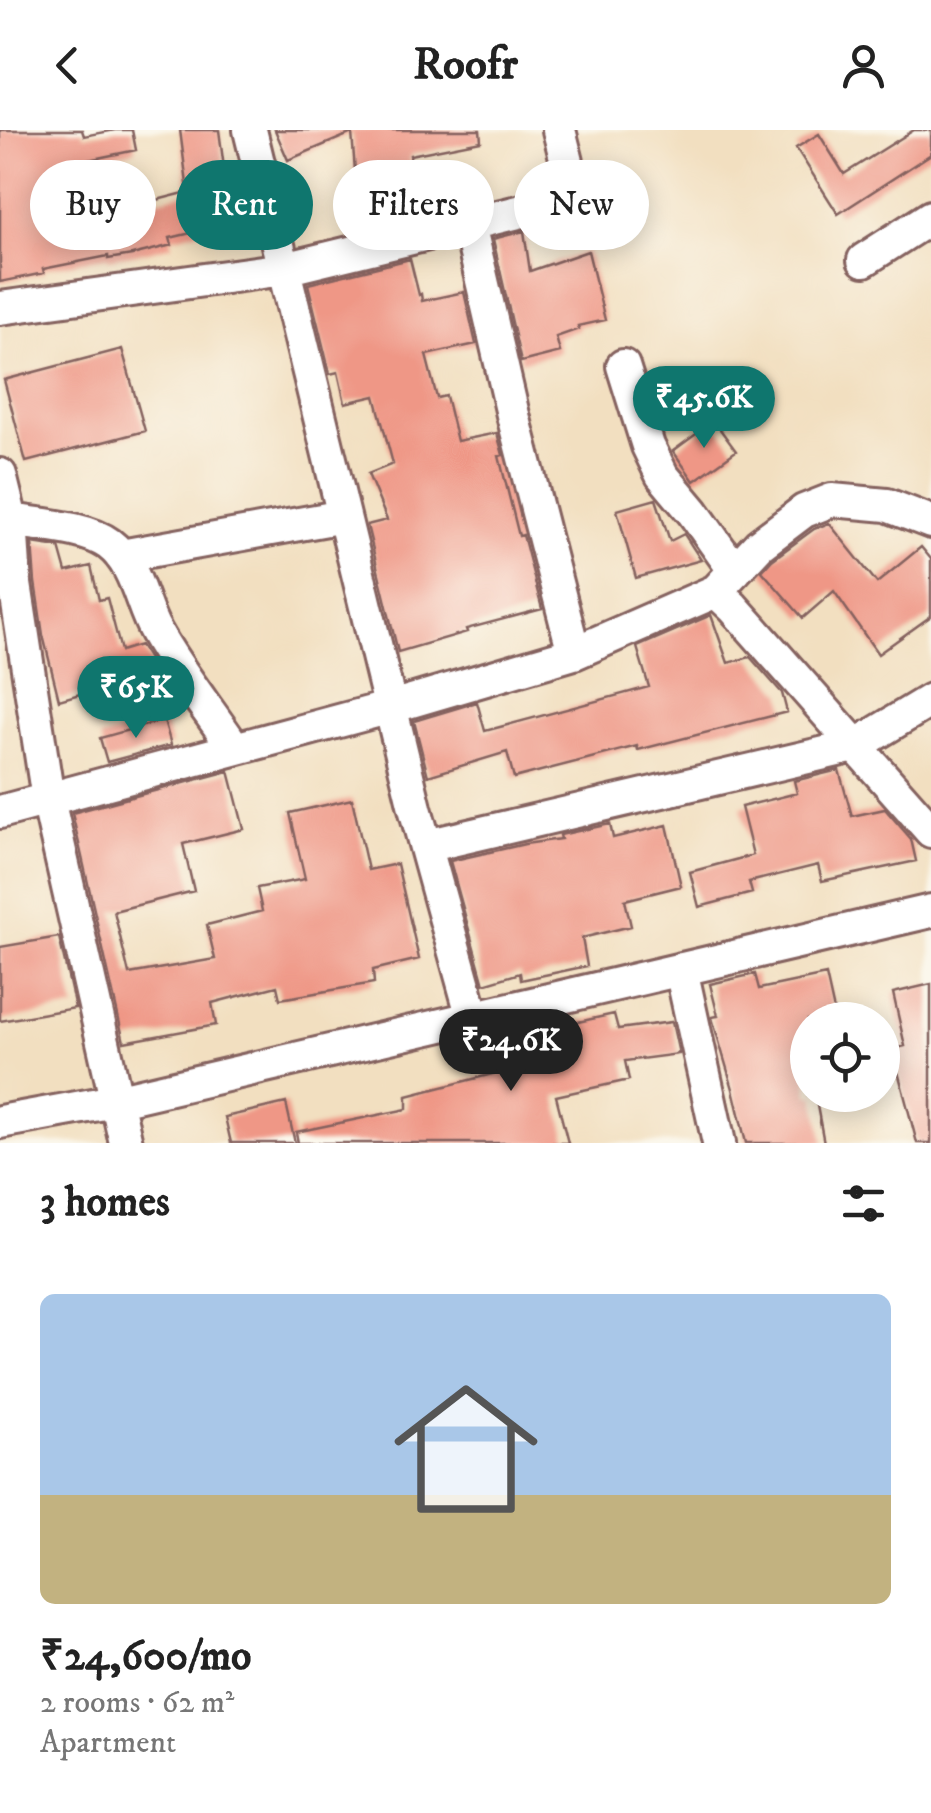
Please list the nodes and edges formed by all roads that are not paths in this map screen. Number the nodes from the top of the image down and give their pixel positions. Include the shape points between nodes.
1 (250, 130) edge
2 (559, 130) edge
3 (931, 216) edge
4 (494, 218) edge
5 (360, 250) edge
6 (475, 250) edge
7 (864, 260) dead end
8 (284, 268) junction
9 (0, 308) edge
10 (622, 366) dead end
11 (0, 475) edge
12 (344, 516) junction
13 (10, 520) junction
14 (931, 522) edge
15 (121, 556) junction
16 (726, 581) junction
17 (574, 654) junction
18 (931, 700) edge
19 (391, 707) junction
20 (855, 746) junction
21 (235, 749) junction
22 (48, 799) junction
23 (0, 812) edge
24 (931, 832) edge
25 (426, 846) junction
26 (931, 911) edge
27 (681, 969) junction
28 (473, 1018) junction
29 (115, 1102) junction
30 (0, 1122) edge
31 (126, 1143) edge
32 (718, 1143) edge

1 - 8 street
2 - 4 street via 576,198
3 - 7 street
5 - 8 street
6 - 17 street
8 - 9 street
8 - 12 street
10 - 16 street via 662,475 693,512
11 - 13 street
12 - 15 street
12 - 19 street
13 - 15 street via 82,532
13 - 22 street
14 - 16 street via 886,504 832,500 789,522
15 - 21 street via 155,630
16 - 17 street
16 - 20 street via 733,606
17 - 19 street
18 - 20 street
19 - 21 street
19 - 25 street
20 - 24 street
20 - 25 street
21 - 22 street
22 - 23 street
22 - 29 street
25 - 28 street
26 - 27 street
27 - 28 street
27 - 32 street
28 - 29 street
29 - 30 street
29 - 31 street

